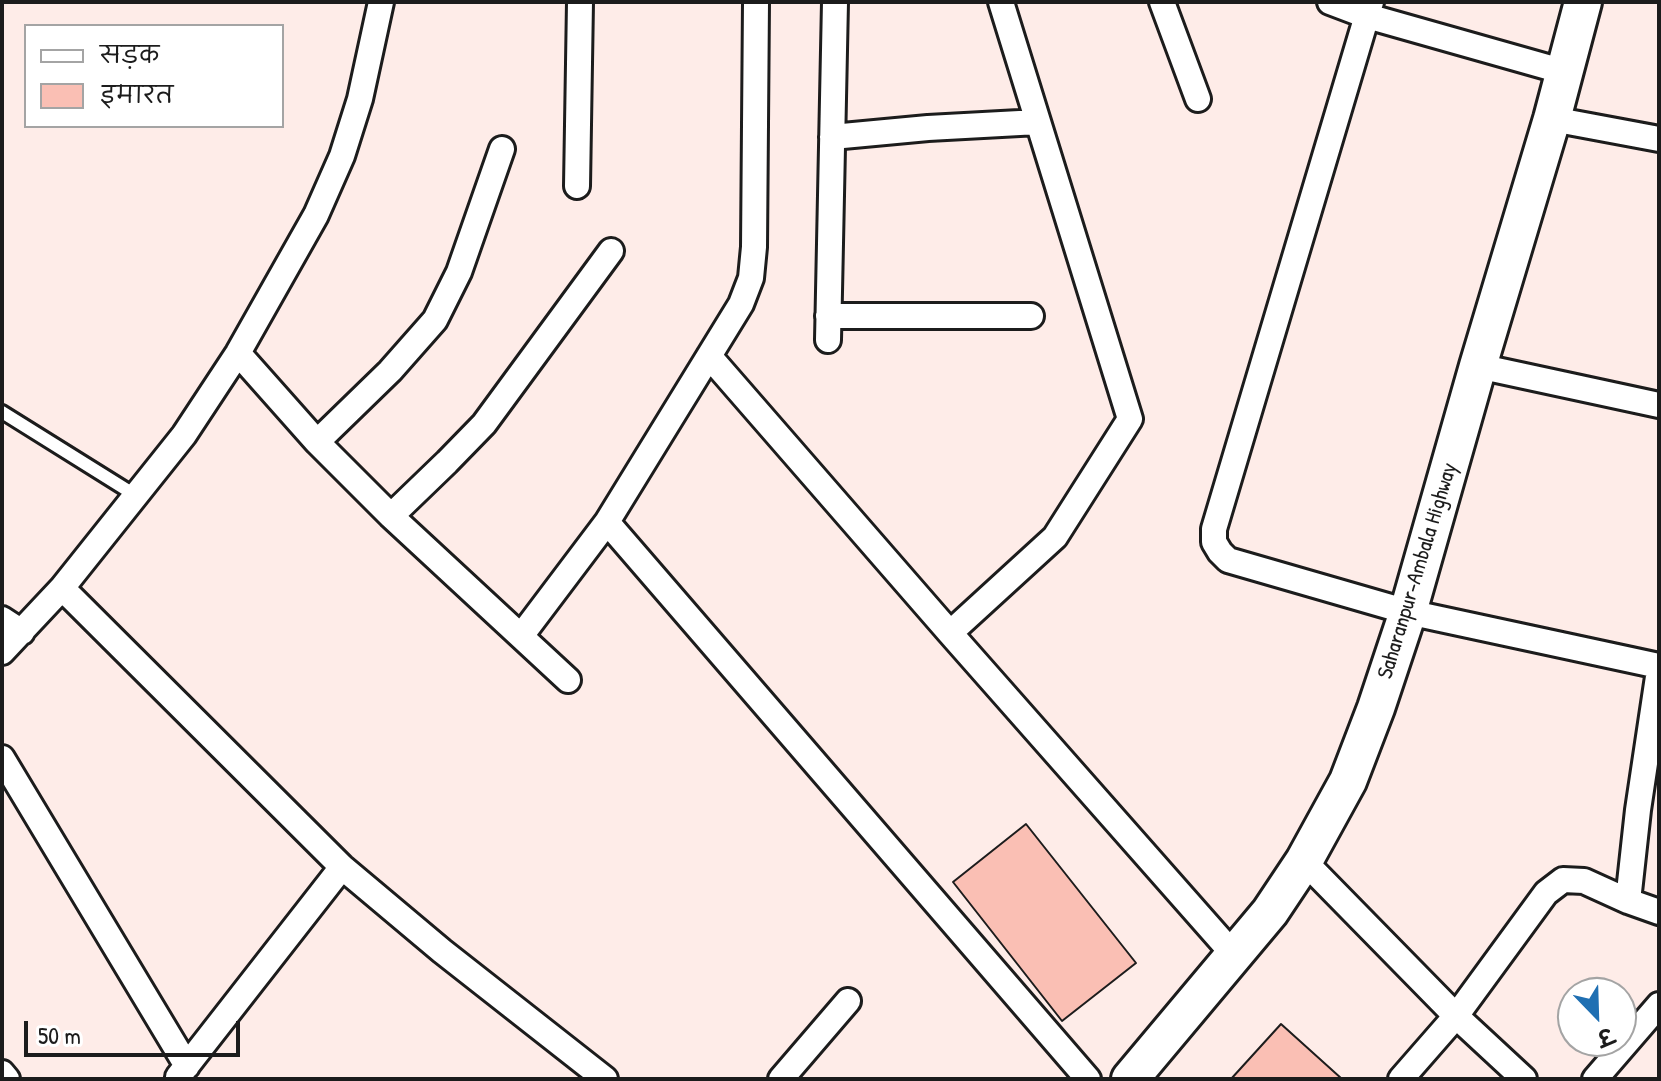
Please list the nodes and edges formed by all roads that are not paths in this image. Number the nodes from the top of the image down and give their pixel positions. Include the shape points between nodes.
1 (381, 2) edge
2 (580, 2) edge
3 (756, 2) edge
4 (835, 2) edge
5 (1001, 2) edge
6 (1162, 2) edge
7 (1330, 2) edge
8 (1583, 2) edge
9 (1369, 9) edge
10 (1565, 72) junction
11 (1198, 99) dead end
12 (1552, 119) junction
13 (1038, 122) junction
14 (832, 137) junction
15 (1659, 139) edge
16 (502, 149) dead end
17 (577, 186) dead end
18 (611, 251) dead end
19 (1031, 316) dead end
20 (238, 353) junction
21 (709, 356) junction
22 (1478, 366) junction
23 (1659, 405) edge
24 (2, 412) edge
25 (317, 442) junction
26 (135, 495) junction
27 (391, 516) junction
28 (607, 522) junction
29 (62, 588) junction
30 (1408, 612) junction
31 (12, 626) edge
32 (950, 633) junction
33 (521, 636) junction
34 (2, 652) edge
35 (1659, 668) edge
36 (568, 680) dead end
37 (2, 758) edge
38 (1649, 812) edge
39 (1304, 861) junction
40 (342, 867) junction
41 (1628, 901) junction
42 (1659, 912) edge
43 (1234, 955) junction
44 (848, 1001) dead end
45 (1659, 1005) edge
46 (1456, 1016) junction
47 (2, 1073) edge
48 (182, 1073) edge
49 (7, 1079) edge
50 (605, 1079) edge
51 (781, 1079) edge
52 (1088, 1079) edge
53 (1130, 1079) edge
54 (1401, 1079) edge
55 (1524, 1079) edge
56 (1595, 1079) edge

1 - 20 street via 342,156 316,215
2 - 17 street
3 - 21 street via 751,278
4 - 14 street
5 - 13 street
6 - 11 street
7 - 9 street
8 - 10 main road, Saharanpur-Ambala Highway
9 - 10 street
9 - 30 street via 1214,542 1228,560
10 - 12 main road, Saharanpur-Ambala Highway
12 - 15 street
12 - 22 main road, Saharanpur-Ambala Highway
13 - 14 street
13 - 32 street via 1130,419 1055,537
14 - 19 street via 828,328
16 - 25 street via 459,272 435,320
18 - 27 street via 484,424
20 - 25 street
20 - 26 street via 184,435
21 - 28 street
21 - 32 street
22 - 23 street
22 - 30 main road, Saharanpur-Ambala Highway
24 - 26 lane
25 - 27 street
26 - 29 street
27 - 33 street
28 - 33 street
28 - 52 street
29 - 31 street
29 - 40 street
30 - 35 street
30 - 39 main road, Saharanpur-Ambala Highway via 1348,781
31 - 34 street
32 - 43 street
33 - 36 street
35 - 38 street
37 - 48 street
38 - 41 street
39 - 43 main road, Saharanpur-Ambala Highway
39 - 46 street
40 - 48 street
40 - 50 street
41 - 42 street
41 - 46 street via 1584,881 1563,880 1546,893
43 - 53 main road, Saharanpur-Ambala Highway
44 - 51 street
45 - 56 street
46 - 54 street
46 - 55 street
47 - 49 street

